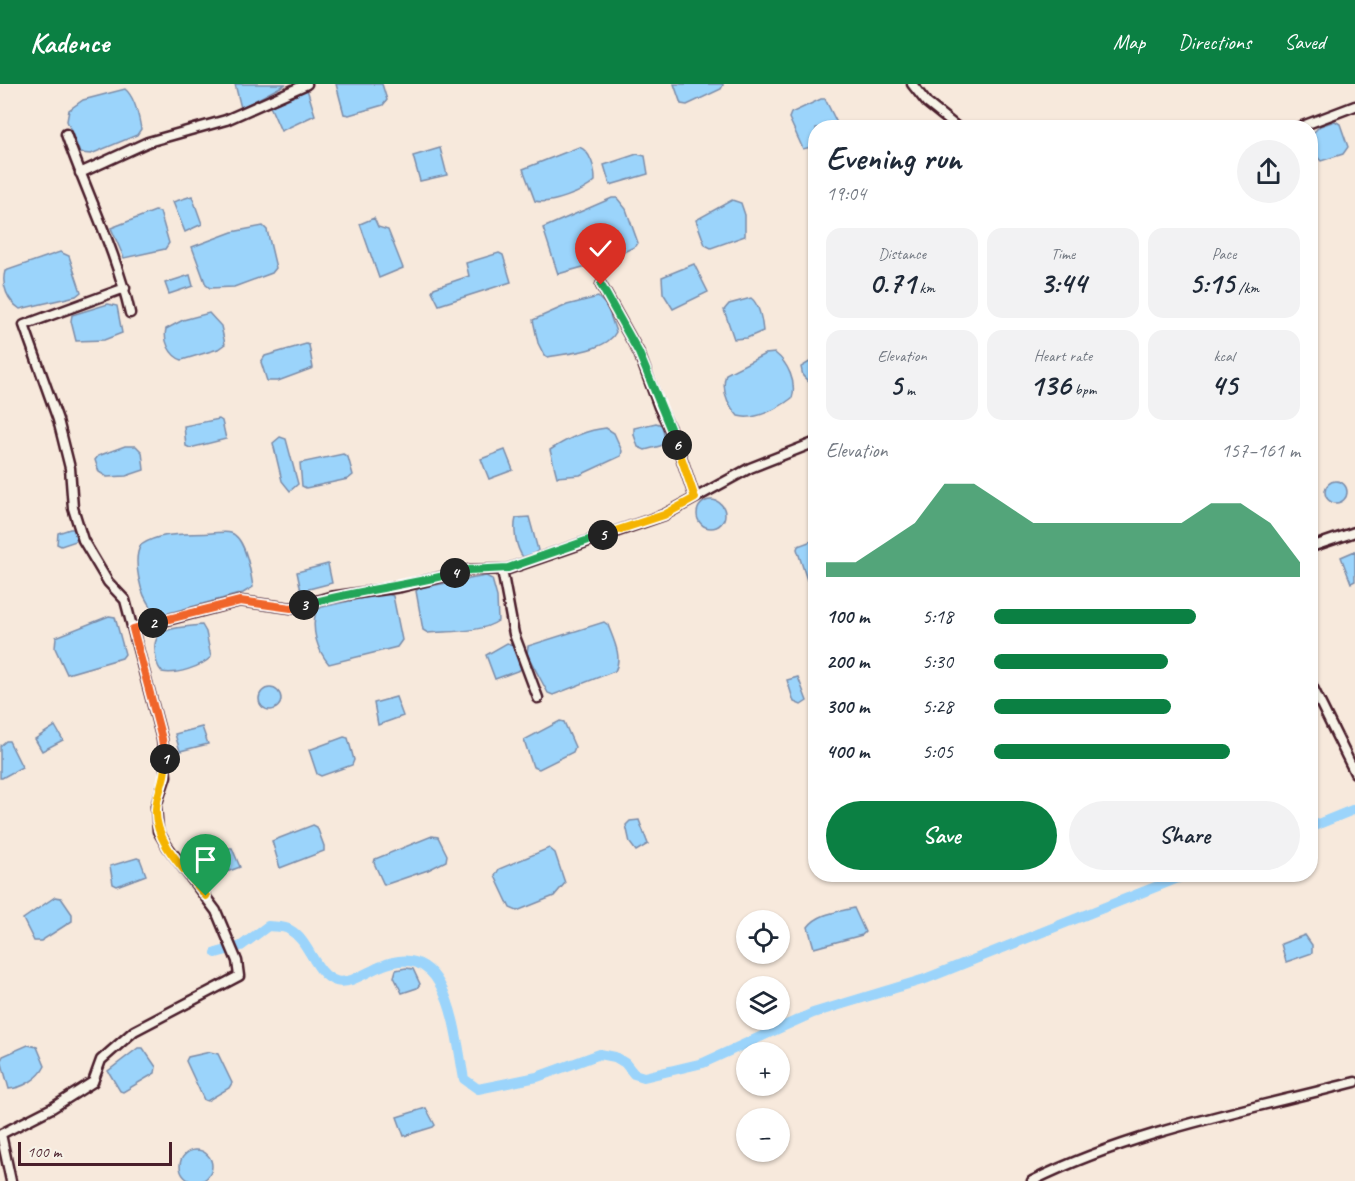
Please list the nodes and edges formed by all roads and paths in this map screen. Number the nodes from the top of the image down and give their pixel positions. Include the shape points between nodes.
1 (307, 84) edge
2 (912, 84) edge
3 (1355, 106) edge
4 (948, 120) edge
5 (1318, 120) edge
6 (66, 134) dead end
7 (80, 173) junction
8 (601, 285) dead end
9 (124, 288) junction
10 (130, 313) dead end
11 (808, 445) edge
12 (695, 498) junction
13 (1355, 532) edge
14 (1318, 545) edge
15 (502, 570) junction
16 (133, 629) junction
17 (538, 698) dead end
18 (1318, 698) edge
19 (1355, 773) edge
20 (1355, 1082) edge
21 (11, 1181) edge
22 (1032, 1181) edge

1 - 7 street via 226,120 148,142
2 - 4 street
3 - 5 street
6 - 7 street
7 - 9 street via 112,248
8 - 12 street via 639,353
9 - 10 street
9 - 16 street via 24,325 58,420 82,540 108,582 125,600
11 - 12 street via 750,468
12 - 15 street via 664,515
13 - 14 street
15 - 16 street via 469,570 291,608 240,601
15 - 17 street via 514,634
16 - 21 street via 165,762 166,776 156,806 158,831 211,903 228,937 239,976 134,1031 101,1060 93,1082 1,1134
18 - 19 street
20 - 22 street via 1215,1116

